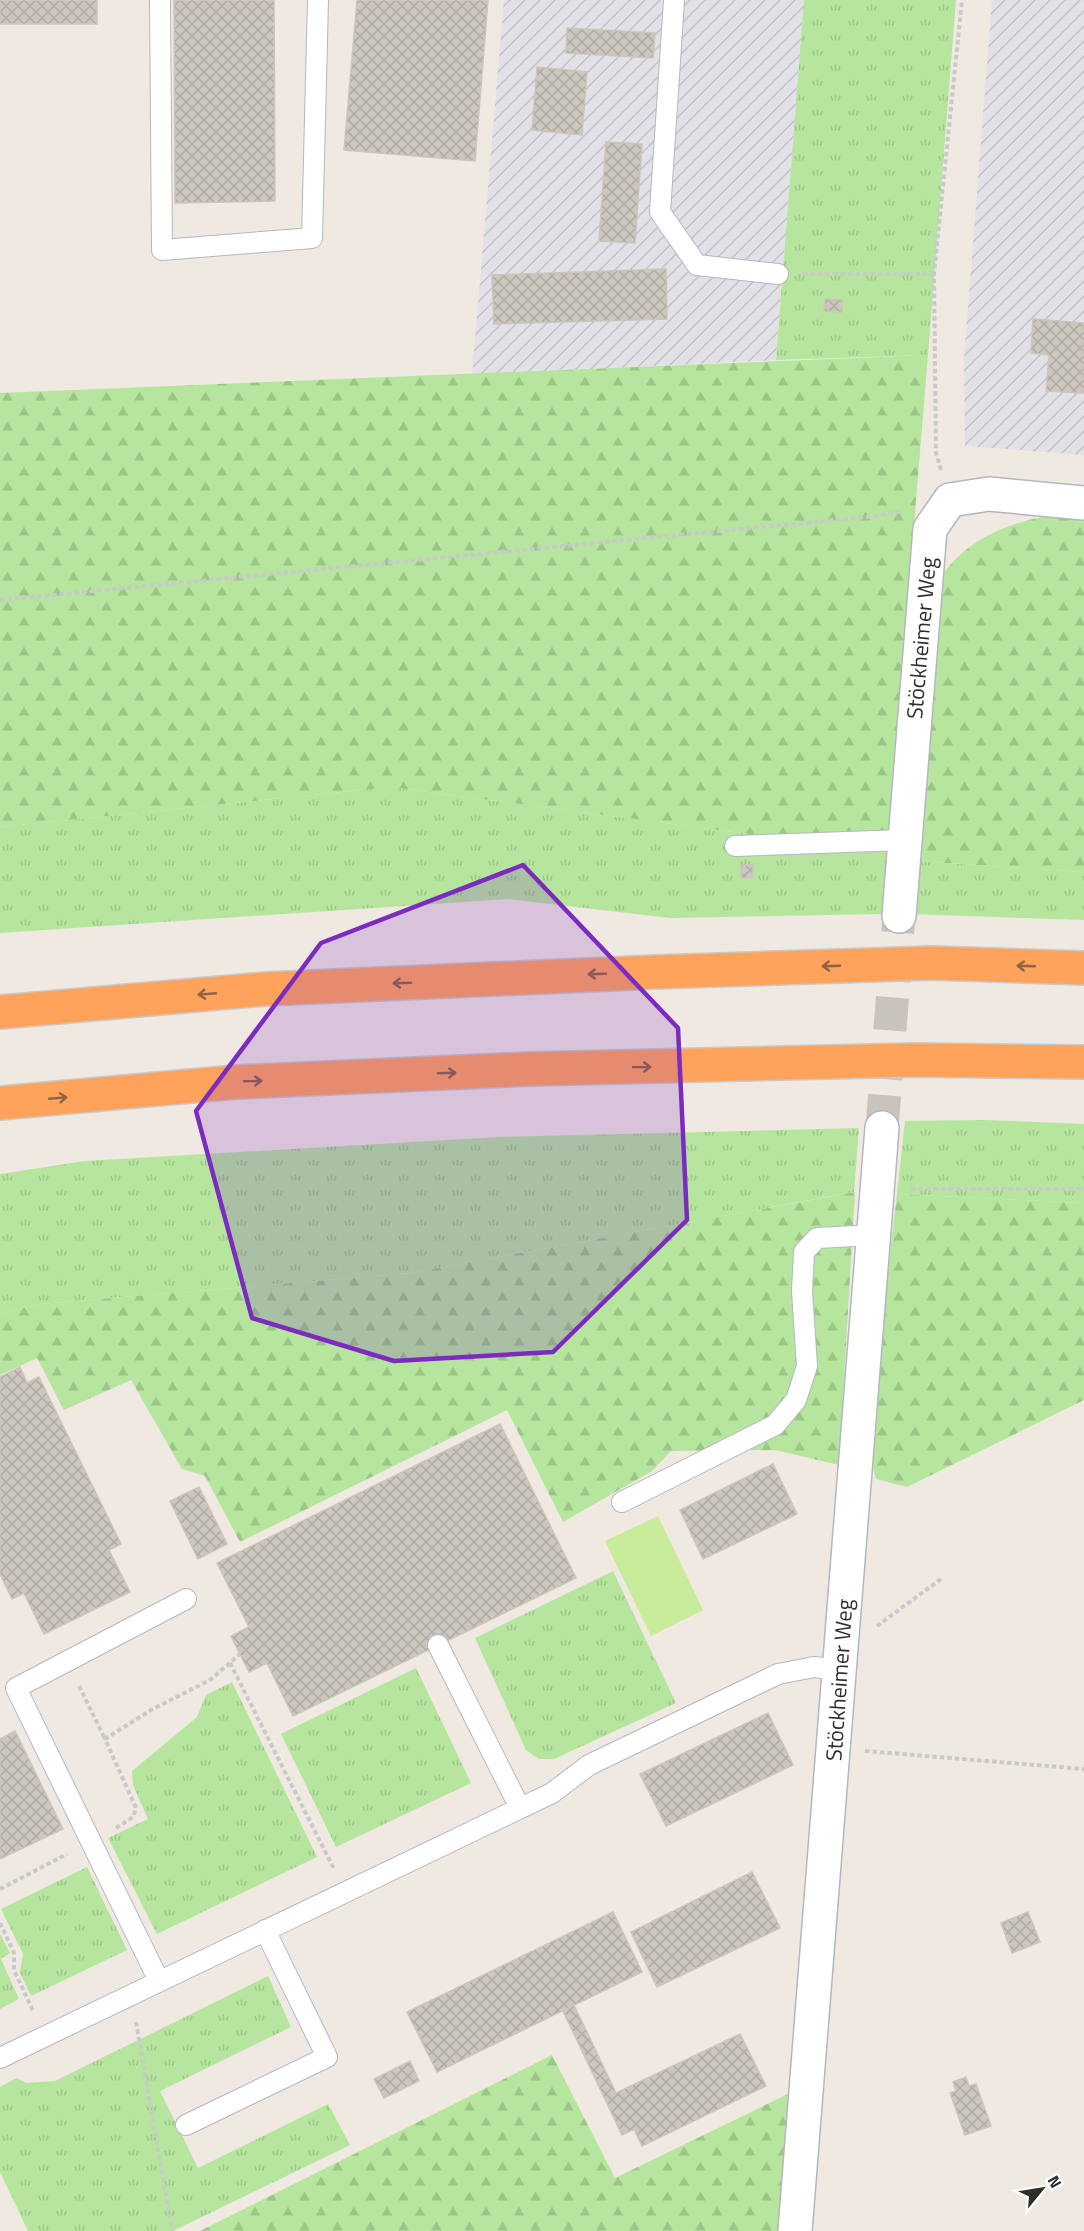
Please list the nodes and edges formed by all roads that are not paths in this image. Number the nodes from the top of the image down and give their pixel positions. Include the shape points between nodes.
1 (160, 0) edge
2 (318, 0) edge
3 (674, 0) edge
4 (778, 273) road end
5 (1084, 503) edge
6 (904, 840) junction
7 (735, 846) dead end
8 (899, 916) tunnel mouth
9 (1084, 968) edge
10 (0, 1012) edge
11 (1084, 1062) edge
12 (0, 1103) edge
13 (882, 1128) tunnel mouth
14 (874, 1234) junction
15 (622, 1502) dead end
16 (186, 1599) dead end
17 (438, 1645) dead end
18 (839, 1661) junction
19 (8, 1692) edge
20 (520, 1808) junction
21 (265, 1930) junction
22 (159, 1981) junction
23 (0, 2058) edge
24 (186, 2125) dead end
25 (795, 2231) edge

1 - 2 lane via 162,250 312,238
3 - 4 lane via 660,212 697,265
5 - 6 street, Stöckheimer Weg via 989,494 950,500 930,529
6 - 7 lane
6 - 8 street, Stöckheimer Weg
9 -> 10 highway via 932,963 655,972 266,989
12 -> 11 highway via 236,1082 530,1070 914,1060
13 - 14 street, Stöckheimer Weg
14 - 15 lane via 817,1238 804,1252 802,1291 807,1366 796,1400 775,1425
14 - 18 street, Stöckheimer Weg
16 - 19 lane
17 - 20 lane
18 - 20 lane via 778,1674 589,1766 552,1793
18 - 25 street, Stöckheimer Weg
19 - 22 lane via 91,1841
20 - 21 lane
21 - 22 lane
21 - 24 lane via 327,2057
22 - 23 lane

